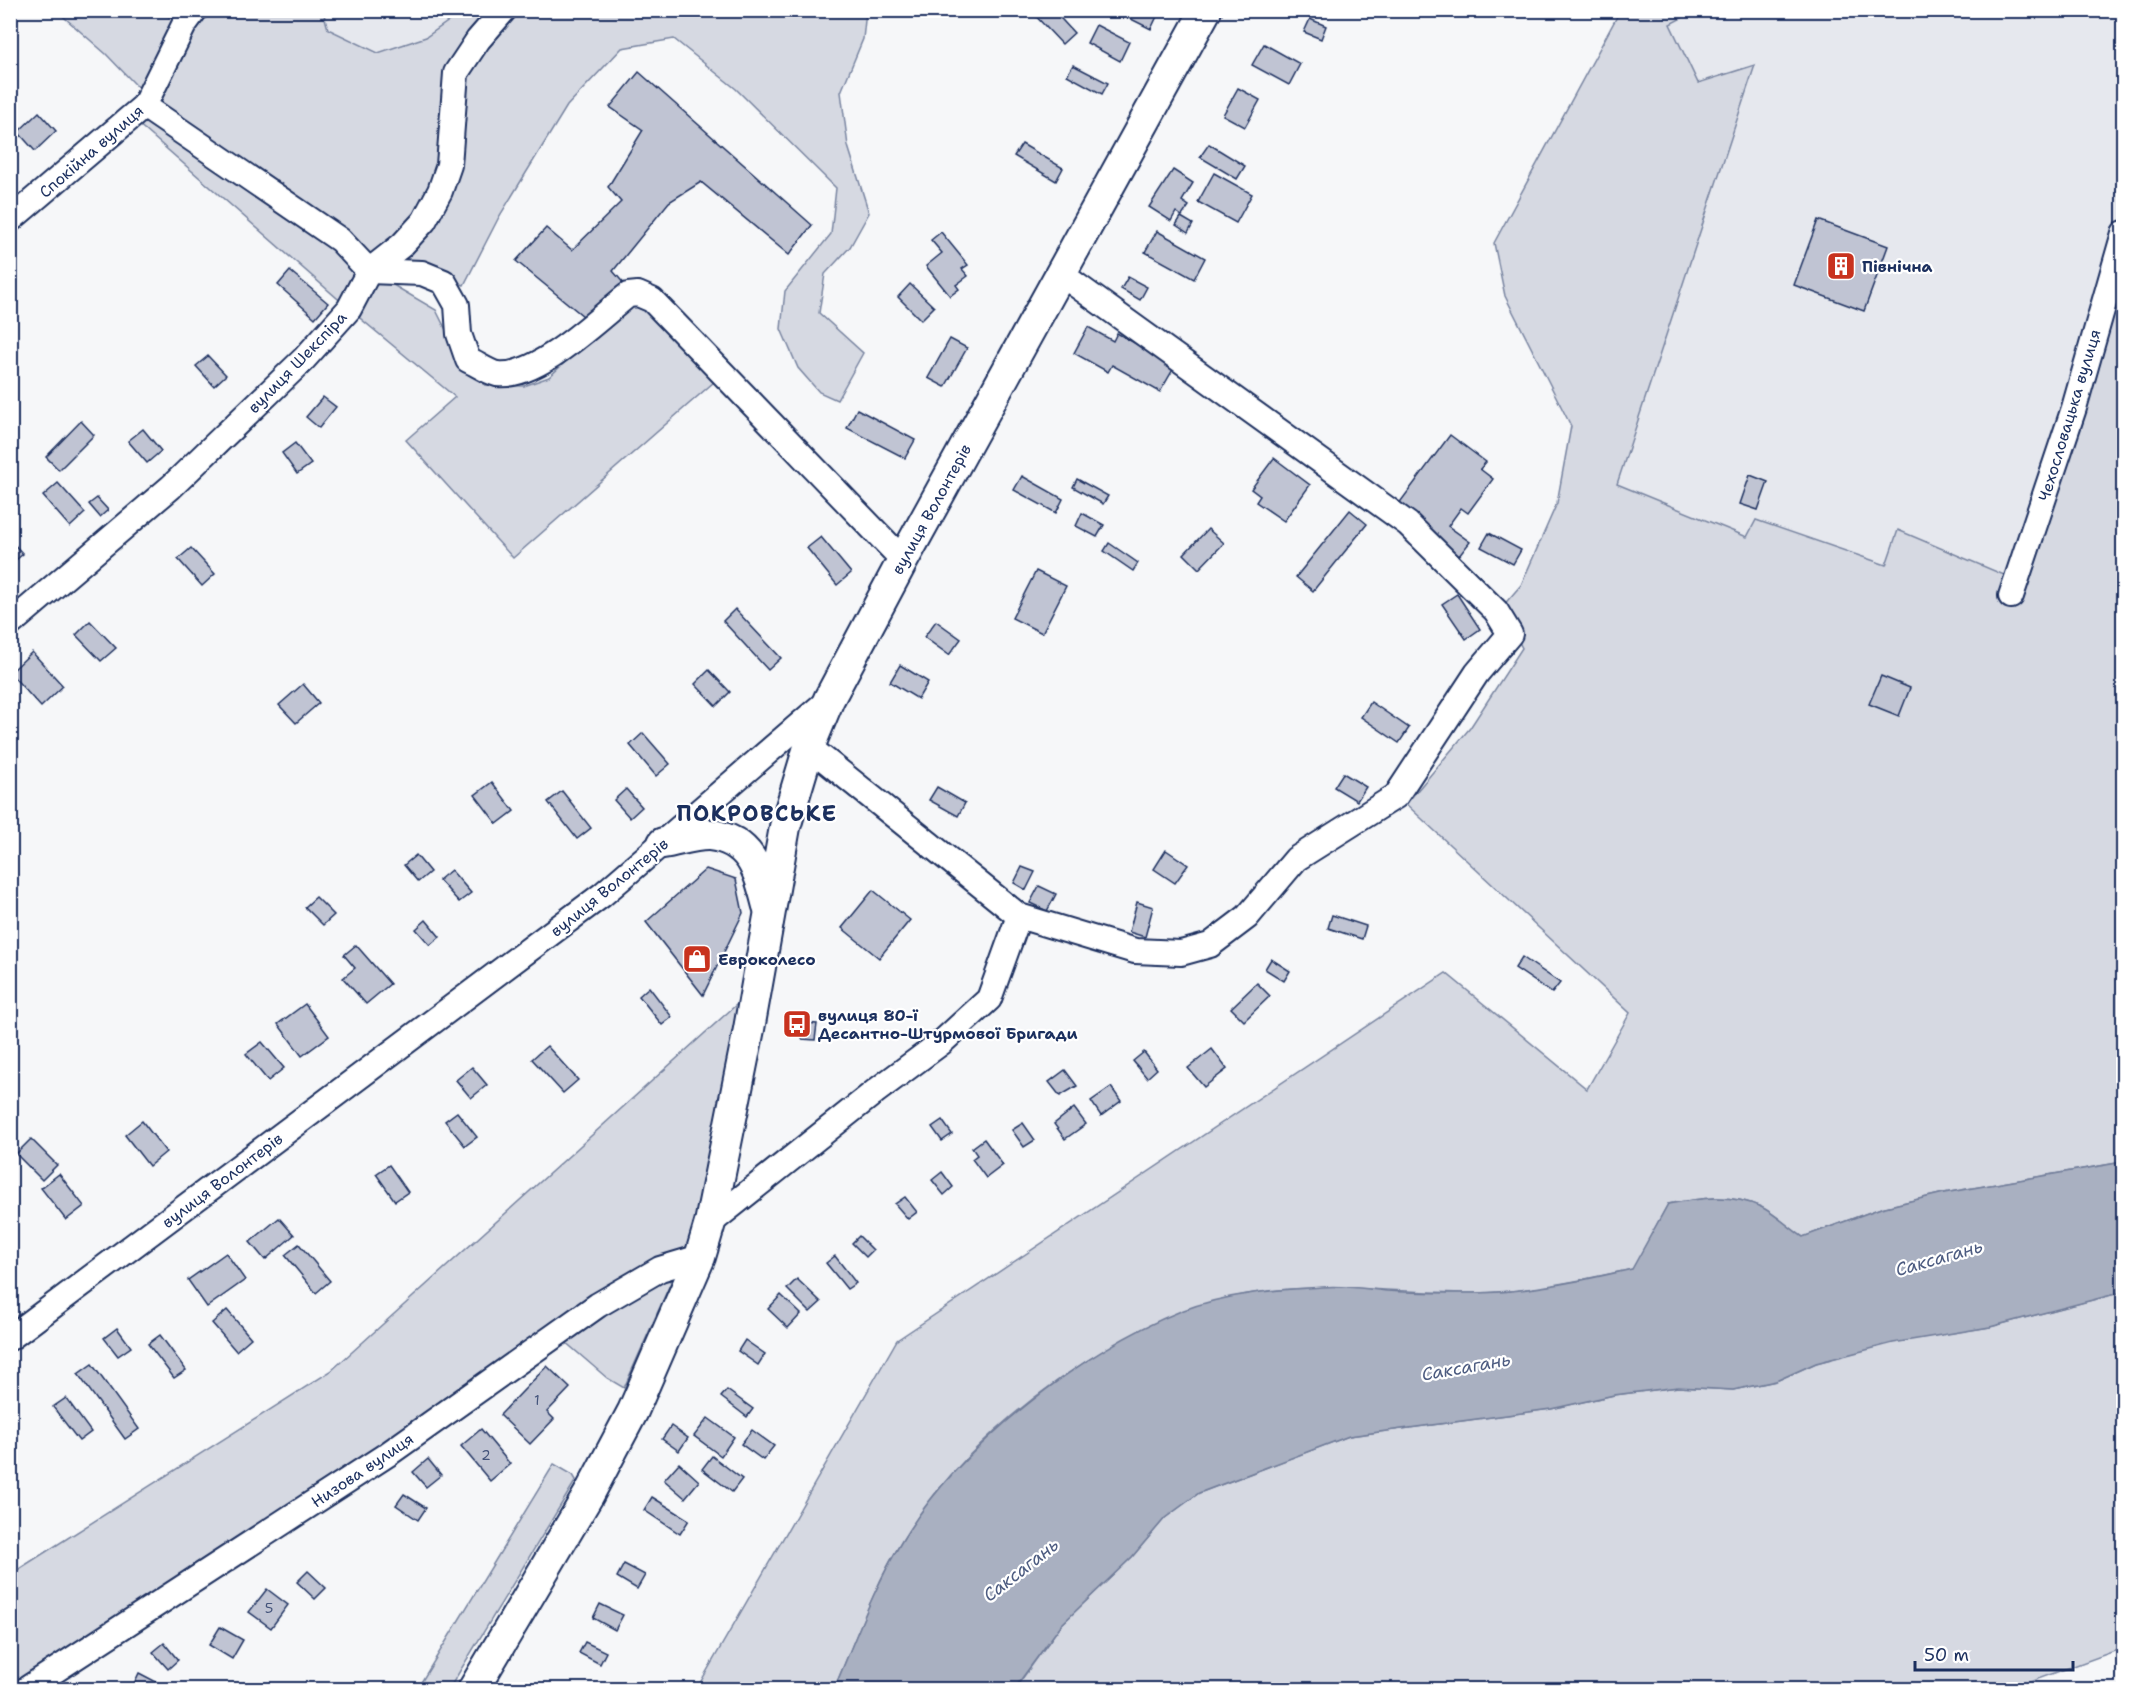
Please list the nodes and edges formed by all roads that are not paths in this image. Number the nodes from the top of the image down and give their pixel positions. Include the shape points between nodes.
1 (195, 10) edge
2 (504, 10) edge
3 (1206, 10) edge
4 (144, 106) junction
5 (10, 220) edge
6 (2124, 233) edge
7 (369, 272) junction
8 (1061, 274) junction
9 (903, 560) junction
10 (2011, 596) dead end
11 (10, 624) edge
12 (829, 699) junction
13 (809, 747) junction
14 (663, 843) junction
15 (770, 916) junction
16 (1019, 916) junction
17 (710, 1223) junction
18 (700, 1257) junction
19 (10, 1338) edge
20 (25, 1689) edge
21 (473, 1689) edge

1 - 4 street, Спокійна вулиця
2 - 7 street, вулиця Шекспіра via 456,73 453,140 440,191 424,221
3 - 8 street, вулиця Волонтерів
4 - 5 street, Спокійна вулиця
4 - 7 street via 340,240
6 - 10 street, Чехословацька вулиця via 2074,408
7 - 9 street via 422,273 444,282 457,305 459,334 468,360 496,374 517,373 544,360 628,295 638,294 652,300
7 - 11 street, вулиця Шекспіра via 349,309 304,359 171,487
8 - 9 street, вулиця Волонтерів
8 - 16 street via 1408,524 1489,603 1510,634 1477,673 1396,796 1296,859 1247,917 1210,945 1181,953 1135,951
9 - 12 street, вулиця Волонтерів
12 - 13 street
12 - 14 street, вулиця Волонтерів
13 - 15 street via 785,827
13 - 16 street
14 - 15 street via 710,835 737,844 758,868
14 - 19 street, вулиця Волонтерів via 545,939
15 - 17 street
16 - 17 street via 990,999 942,1042
17 - 18 street
18 - 20 street, Низова вулиця via 660,1269 598,1305 388,1454
18 - 21 street via 633,1411 589,1494

